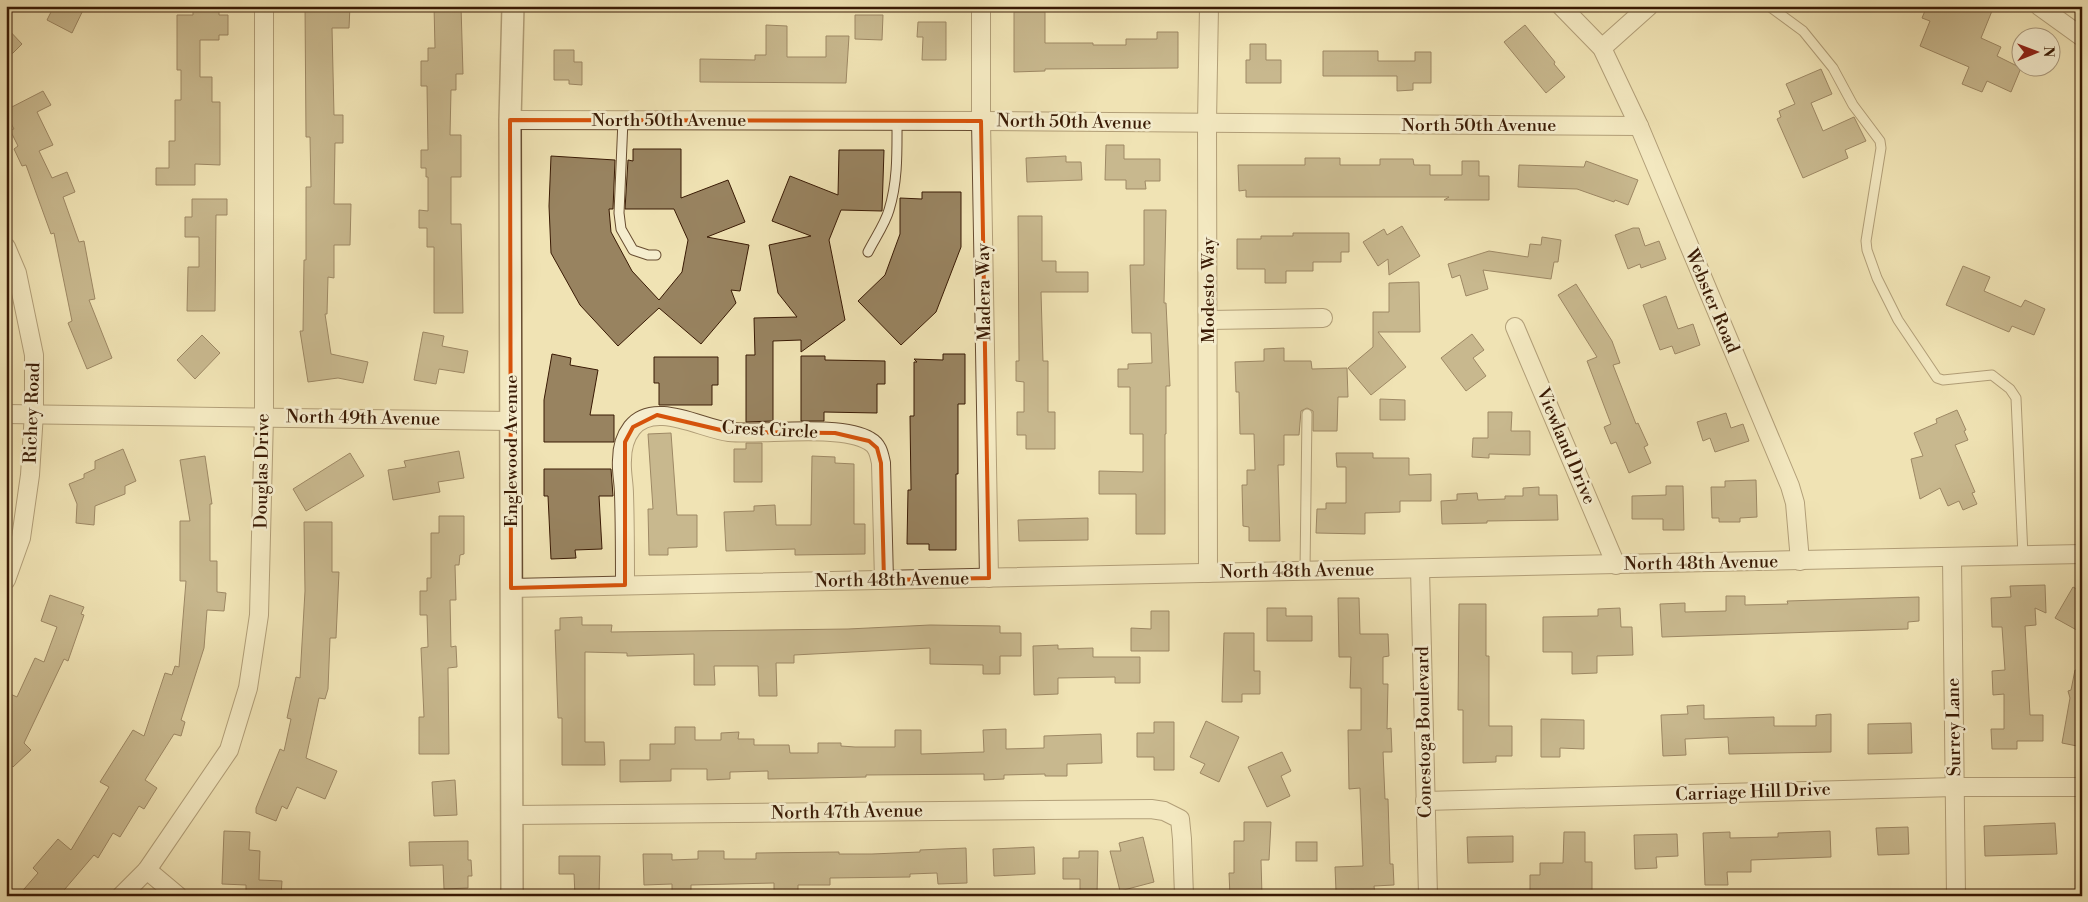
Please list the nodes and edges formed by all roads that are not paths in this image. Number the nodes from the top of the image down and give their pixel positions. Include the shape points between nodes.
1 (264, 6) edge
2 (513, 6) edge
3 (981, 6) edge
4 (1209, 6) edge
5 (1561, 6) edge
6 (1649, 6) edge
7 (1769, 6) edge
8 (2039, 6) edge
9 (2082, 38) edge
10 (1602, 48) junction
11 (510, 120) junction
12 (622, 120) junction
13 (897, 121) junction
14 (981, 121) junction
15 (1208, 123) junction
16 (1639, 126) junction
17 (6, 247) edge
18 (868, 252) dead end
19 (656, 255) dead end
20 (1323, 318) dead end
21 (1208, 320) junction
22 (1515, 327) dead end
23 (34, 413) junction
24 (6, 414) edge
25 (1307, 414) dead end
26 (264, 416) junction
27 (511, 421) junction
28 (2082, 554) edge
29 (2023, 556) junction
30 (1952, 558) junction
31 (1800, 561) junction
32 (1616, 564) junction
33 (1420, 568) junction
34 (1305, 571) junction
35 (1208, 573) junction
36 (989, 578) junction
37 (6, 580) edge
38 (884, 580) junction
39 (625, 585) junction
40 (511, 588) junction
41 (1955, 787) junction
42 (2082, 787) edge
43 (1425, 801) junction
44 (512, 815) junction
45 (148, 870) junction
46 (121, 896) edge
47 (178, 896) edge
48 (512, 896) edge
49 (1184, 896) edge
50 (1428, 896) edge
51 (1956, 896) edge

1 - 26 street, Douglas Drive
2 - 11 street, Englewood Avenue
3 - 14 street, Madera Way
4 - 15 street, Modesto Way
5 - 10 street, Webster Road
6 - 10 street
7 - 29 lane via 1804,31 1833,68 1853,105 1880,142 1866,241 1877,278 1898,320 1937,378 1992,375 2016,398
8 - 9 street
10 - 16 street, Webster Road
11 - 12 street, North 50th Avenue
11 - 27 street, Englewood Avenue
12 - 13 street, North 50th Avenue
12 - 19 lane via 621,229 632,250
13 - 14 street, North 50th Avenue
13 - 18 lane via 894,191 889,212
14 - 15 street, North 50th Avenue
14 - 36 street, Madera Way
15 - 16 street, North 50th Avenue
15 - 21 street, Modesto Way
16 - 31 street, Webster Road via 1790,486 1795,503
17 - 23 street, Richey Road via 17,273 34,354
20 - 21 street
21 - 35 street, Modesto Way
22 - 32 street, Viewland Drive
23 - 24 street, North 49th Avenue
23 - 26 street, North 49th Avenue
23 - 37 street, Richey Road via 21,538
25 - 34 lane
26 - 27 street, North 49th Avenue
26 - 45 street, Douglas Drive via 258,615 248,688 229,750
27 - 40 street, Englewood Avenue
28 - 29 street, North 48th Avenue
29 - 30 street, North 48th Avenue
30 - 31 street, North 48th Avenue
30 - 41 street, Surrey Lane
31 - 32 street, North 48th Avenue
32 - 33 street, North 48th Avenue
33 - 34 street, North 48th Avenue
33 - 43 street, Conestoga Boulevard
34 - 35 street, North 48th Avenue
35 - 36 street, North 48th Avenue
36 - 38 street, North 48th Avenue
38 - 39 street, North 48th Avenue
38 - 39 street, Crest Circle via 881,463 877,448 869,441 835,433 729,432 657,415 633,427 625,442 622,460
39 - 40 street, North 48th Avenue
40 - 44 street, Englewood Avenue
41 - 42 street, Carriage Hill Drive
41 - 43 street, Carriage Hill Drive
41 - 51 street, Surrey Lane
43 - 50 street, Conestoga Boulevard
44 - 48 street, Englewood Avenue
44 - 49 street, North 47th Avenue via 1151,809 1180,819
45 - 46 street, Douglas Drive
45 - 47 street

